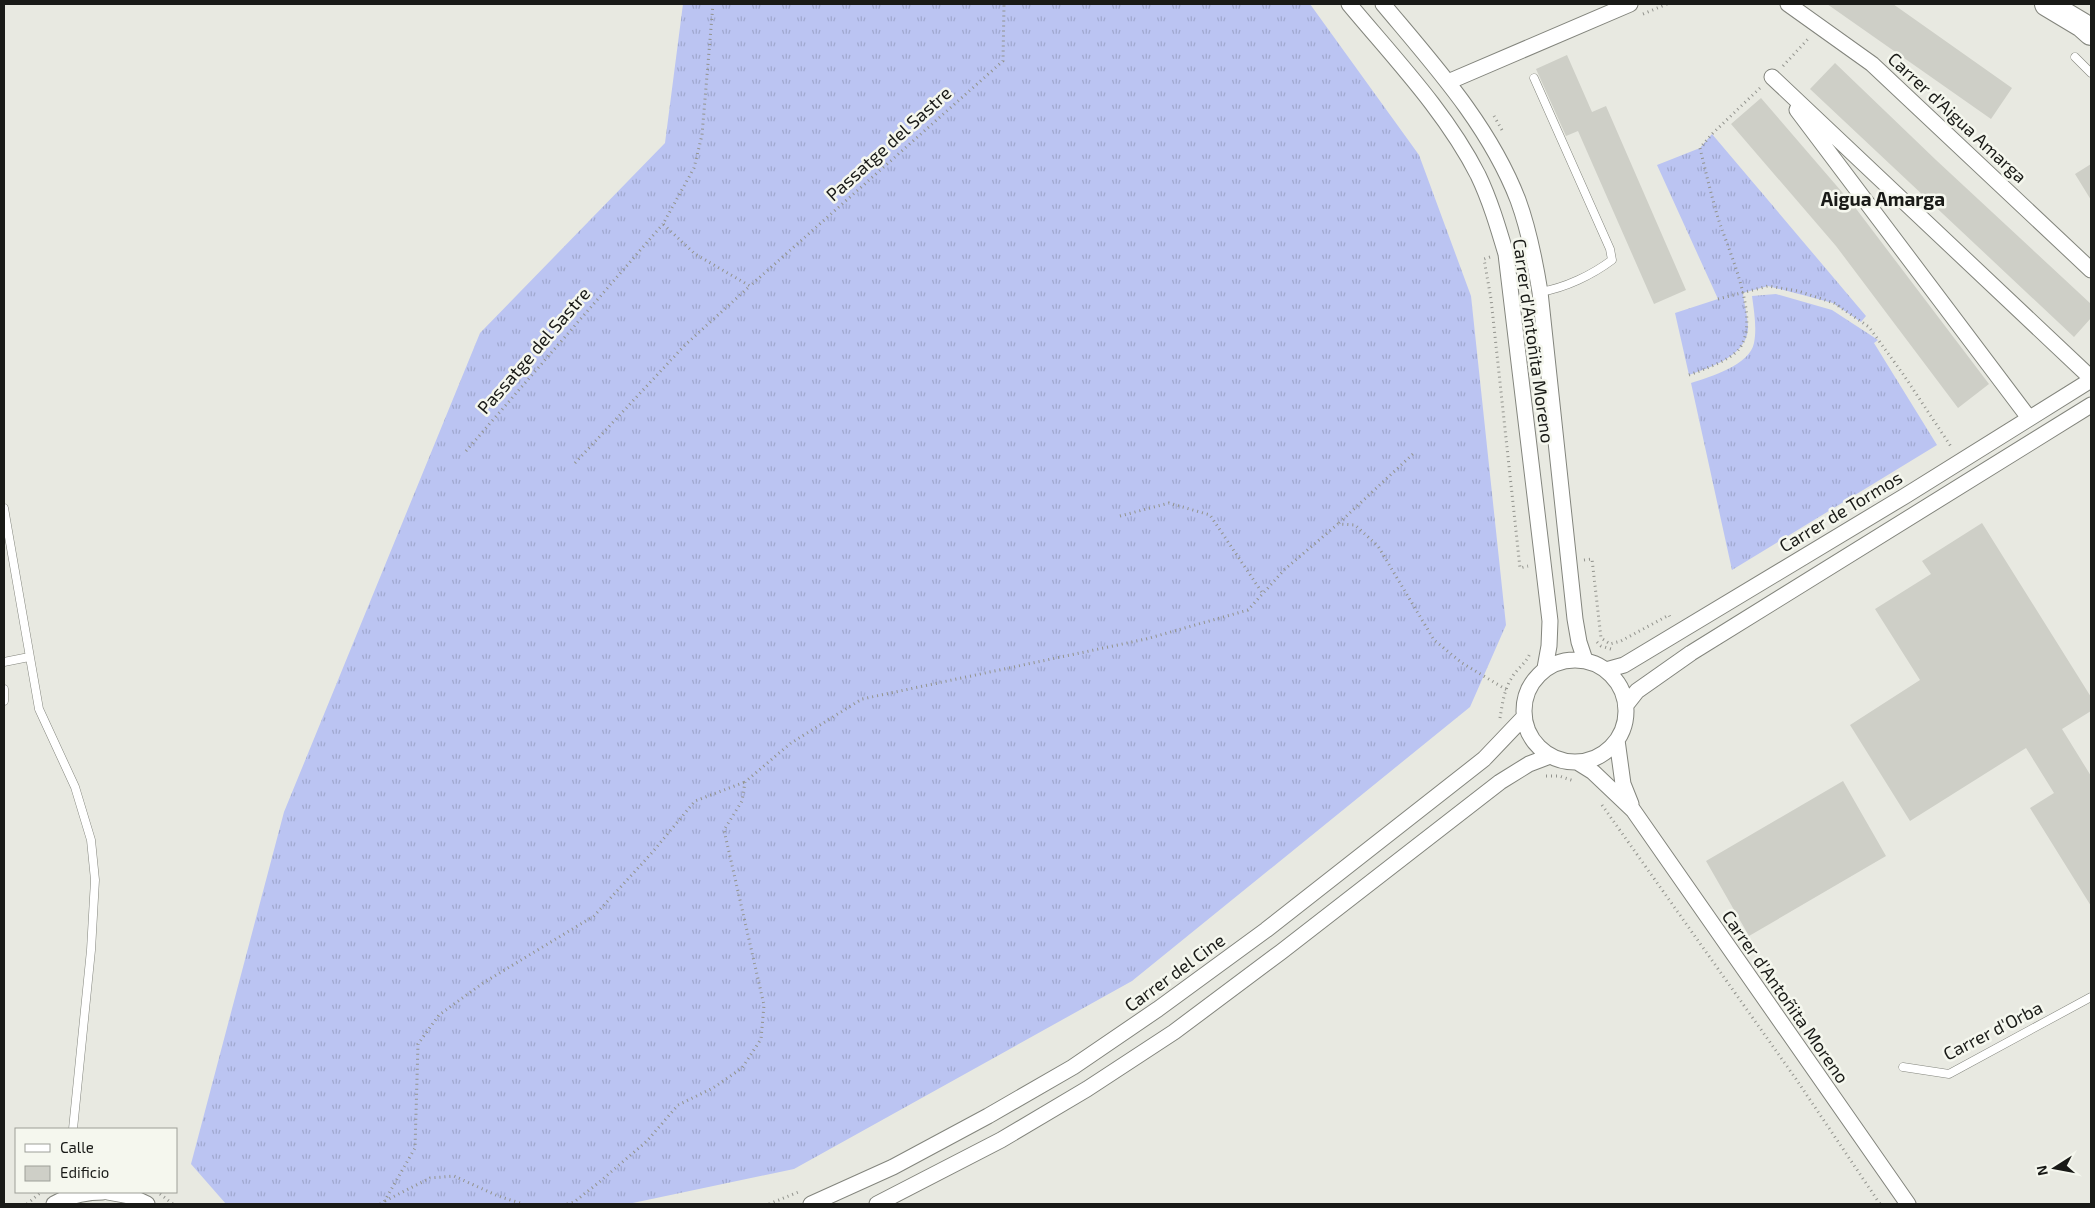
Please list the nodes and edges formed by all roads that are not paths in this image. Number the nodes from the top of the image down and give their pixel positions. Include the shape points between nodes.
1 (1349, 4) edge
2 (1383, 4) edge
3 (1788, 4) edge
4 (2047, 4) edge
5 (1633, 10) edge
6 (2091, 33) edge
7 (2075, 57) dead end
8 (2091, 73) edge
9 (1534, 78) dead end
10 (1448, 82) junction
11 (2091, 270) edge
12 (1540, 292) junction
13 (2091, 379) edge
14 (2091, 405) edge
15 (2029, 418) junction
16 (4, 508) edge
17 (29, 657) junction
18 (1585, 660) junction
19 (4, 662) edge
20 (1545, 668) junction
21 (1606, 670) junction
22 (4, 689) edge
23 (4, 701) edge
24 (1626, 705) junction
25 (1524, 717) junction
26 (1617, 740) junction
27 (1550, 756) junction
28 (1577, 762) junction
29 (1633, 810) junction
30 (2091, 996) edge
31 (1903, 1067) dead end
32 (73, 1128) edge
33 (82, 1193) edge
34 (114, 1193) edge
35 (54, 1204) edge
36 (147, 1204) edge
37 (811, 1204) edge
38 (877, 1204) edge
39 (1908, 1204) edge

1 - 20 street, Carrer d'Antoñita Moreno via 1425,96 1461,146 1492,208 1506,254 1550,621
2 - 10 street, Carrer d'Antoñita Moreno
3 - 11 street, Carrer d'Aigua Amarga via 1872,64
4 - 6 highway
5 - 10 street
7 - 8 lane
9 - 12 lane via 1612,260 1556,289
10 - 12 street, Carrer d'Antoñita Moreno via 1485,133 1506,171 1532,248
12 - 18 street, Carrer d'Antoñita Moreno via 1575,619
13 - 15 street, Carrer de Tormos
13 - 15 street via 1772,77
14 - 24 street via 1691,653 1637,691
15 - 21 street, Carrer de Tormos via 1624,665
16 - 17 lane
17 - 19 lane
17 - 32 lane via 39,709 75,787 92,848 95,880
18 - 20 street via 1571,659
18 - 21 street
20 - 25 street via 1528,690
21 - 24 street via 1616,680
22 - 23 lane
24 - 26 street via 1626,718
25 - 27 street via 1528,733
25 - 37 street, Carrer del Cine via 1484,759 1266,930 1158,1009 1073,1067 988,1116 893,1167
26 - 28 street via 1606,752
26 - 29 street, Carrer d'Antoñita Moreno via 1623,784
27 - 28 street
27 - 38 street via 1529,764 1500,782 1174,1032 1001,1140
28 - 29 street, Carrer d'Antoñita Moreno via 1593,772
29 - 39 street, Carrer d'Antoñita Moreno
30 - 31 lane, Carrer d'Orba via 1949,1074
33 - 35 street
34 - 36 street

